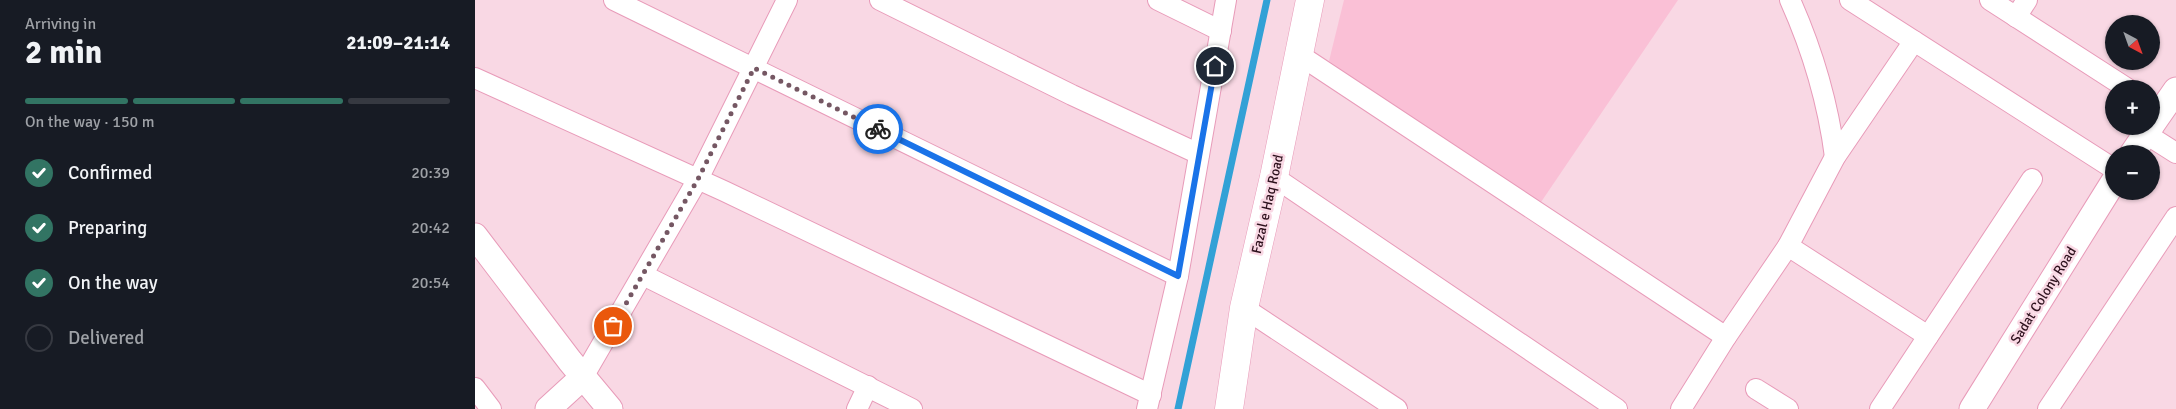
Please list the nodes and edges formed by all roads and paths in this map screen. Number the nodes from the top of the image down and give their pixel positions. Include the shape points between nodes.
1 (614, 0) edge
2 (787, 0) edge
3 (880, 0) edge
4 (1158, 0) edge
5 (1227, 0) edge
6 (1310, 0) edge
7 (1790, 0) edge
8 (1850, 0) edge
9 (1990, 0) edge
10 (2027, 0) edge
11 (2016, 17) junction
12 (1221, 31) junction
13 (1914, 41) junction
14 (1298, 54) junction
15 (754, 68) junction
16 (475, 78) edge
17 (2114, 80) edge
18 (2160, 131) edge
19 (2176, 153) edge
20 (1199, 154) junction
21 (1835, 156) junction
22 (2105, 163) edge
23 (1274, 177) junction
24 (698, 179) junction
25 (2032, 179) dead end
26 (2105, 195) edge
27 (2176, 217) edge
28 (475, 236) edge
29 (1788, 246) junction
30 (643, 275) junction
31 (1178, 276) junction
32 (1244, 308) junction
33 (1928, 336) junction
34 (1726, 337) junction
35 (583, 377) junction
36 (868, 386) junction
37 (475, 388) edge
38 (1756, 389) dead end
39 (1149, 402) edge
40 (491, 409) edge
41 (548, 409) edge
42 (610, 409) edge
43 (857, 409) edge
44 (911, 409) edge
45 (1229, 409) edge
46 (1397, 409) edge
47 (1617, 409) edge
48 (1681, 409) edge
49 (1788, 409) edge
50 (1880, 409) edge
51 (1971, 409) edge
52 (2048, 409) edge

1 - 15 street
2 - 15 street
3 - 20 street
4 - 12 street
5 - 12 street
6 - 14 main road, Fazal e Haq Road
7 - 21 street via 1804,30
8 - 13 street
9 - 11 street
10 - 11 street
11 - 17 street
12 - 20 street
13 - 21 street
13 - 22 street
14 - 23 main road, Fazal e Haq Road
14 - 34 street
15 - 24 street
15 - 31 street
16 - 24 street
18 - 19 street
20 - 31 street
21 - 29 street
23 - 32 main road, Fazal e Haq Road
23 - 47 street
24 - 30 street
24 - 39 street
25 - 33 street
26 - 51 street, Sadat Colony Road
27 - 52 street
28 - 35 street
29 - 33 street
29 - 34 street
30 - 35 street
30 - 36 street
31 - 39 street
32 - 45 main road, Fazal e Haq Road
32 - 46 street
33 - 50 street
34 - 48 street
35 - 41 street
35 - 42 street
36 - 43 street
36 - 44 street
37 - 40 street
38 - 49 street

